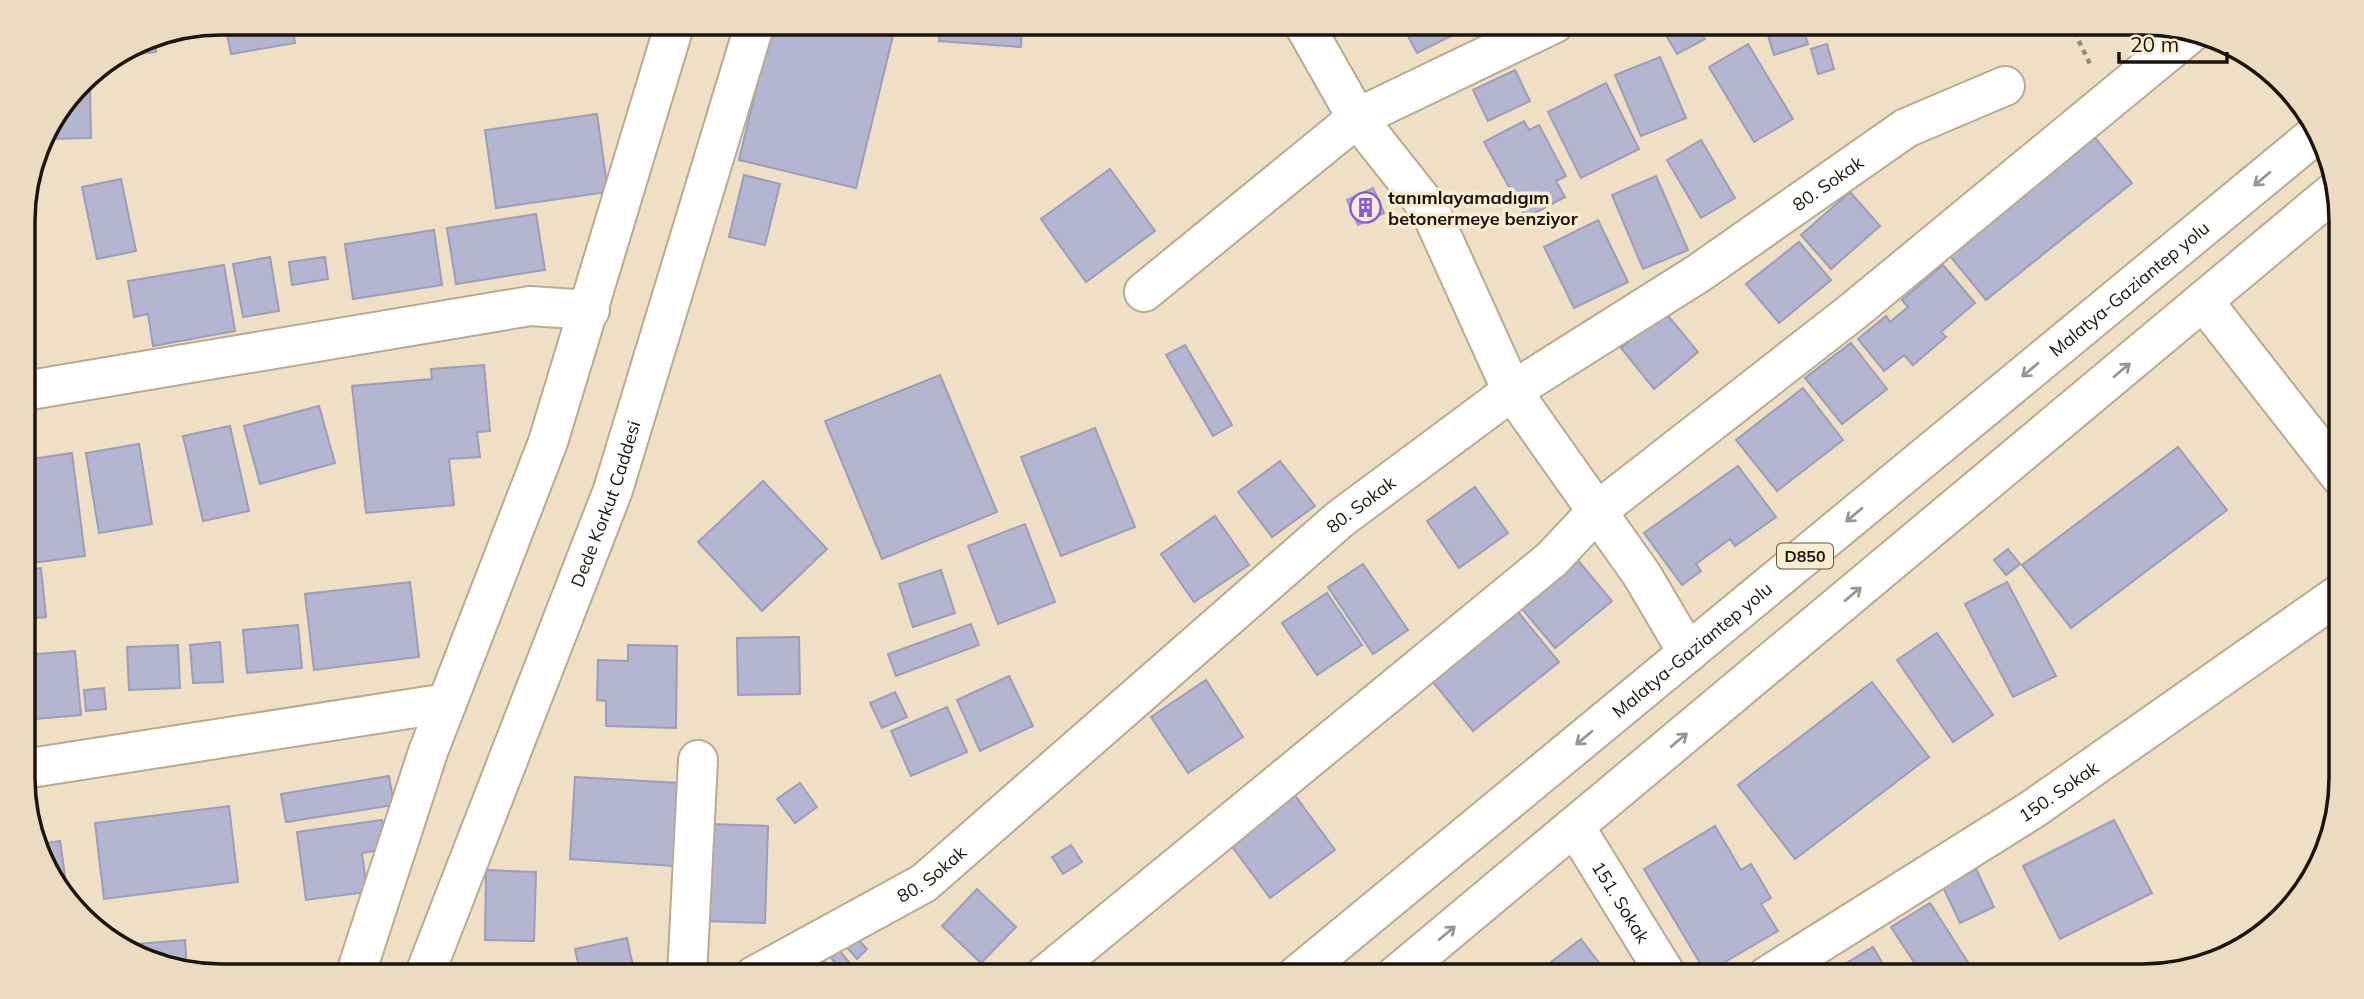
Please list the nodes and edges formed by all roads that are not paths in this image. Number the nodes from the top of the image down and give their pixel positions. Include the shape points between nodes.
1 (671, 35) edge
2 (751, 35) edge
3 (1310, 35) edge
4 (1530, 35) edge
5 (2182, 40) edge
6 (2005, 86) dead end
7 (1357, 118) junction
8 (2310, 139) edge
9 (2327, 198) edge
10 (1144, 292) dead end
11 (2204, 302) junction
12 (590, 310) junction
13 (35, 389) edge
14 (1512, 391) junction
15 (2329, 462) edge
16 (1596, 512) junction
17 (2329, 601) edge
18 (1688, 653) junction
19 (447, 703) junction
20 (698, 760) dead end
21 (35, 767) edge
22 (1575, 827) junction
23 (359, 964) edge
24 (429, 964) edge
25 (688, 964) edge
26 (776, 964) edge
27 (1060, 964) edge
28 (1311, 964) edge
29 (1409, 964) edge
30 (1660, 964) edge
31 (1786, 964) edge

1 - 12 main road
2 - 24 main road, Dede Korkut Caddesi via 613,490
3 - 7 main road
4 - 7 main road
5 - 16 main road via 1851,313
6 - 14 main road, 80. Sokak via 1906,128 1699,273
7 - 10 main road
7 - 14 main road via 1430,210
8 -> 18 main road, Malatya-Gaziantep yolu / D850
9 - 11 main road
11 - 15 main road
22 -> 11 main road
12 - 13 main road via 530,306
12 - 19 main road via 548,442
14 - 16 main road
14 - 26 main road, 80. Sokak via 1340,519 924,883
16 - 18 main road via 1642,575
16 - 27 main road via 1552,559
17 - 31 main road, 150. Sokak via 2033,809
18 -> 28 main road, Malatya-Gaziantep yolu / D850
19 - 21 main road
19 - 23 main road
20 - 25 main road
29 -> 22 main road
22 - 30 main road, 151. Sokak

